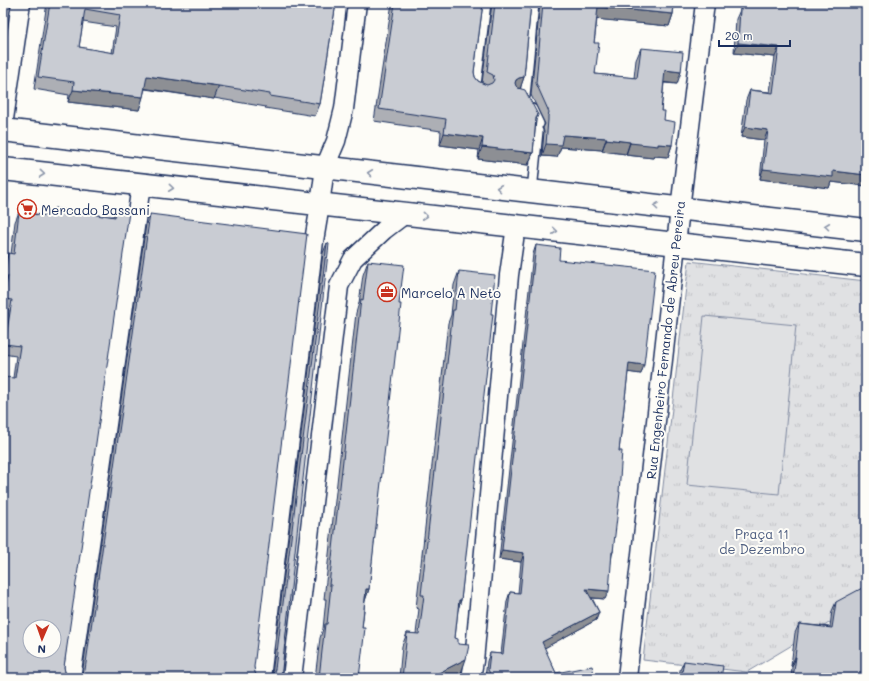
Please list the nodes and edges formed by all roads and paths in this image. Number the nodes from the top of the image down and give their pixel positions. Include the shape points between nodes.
1 (21, 3) edge
2 (357, 3) edge
3 (486, 3) edge
4 (534, 3) edge
5 (705, 3) edge
6 (484, 91) edge
7 (3, 126) edge
8 (3, 130) edge
9 (325, 167) junction
10 (3, 170) edge
11 (141, 185) junction
12 (532, 191) junction
13 (320, 205) junction
14 (680, 209) junction
15 (404, 214) junction
16 (516, 226) junction
17 (866, 230) edge
18 (676, 244) junction
19 (866, 265) edge
20 (71, 678) edge
21 (261, 678) edge
22 (292, 678) edge
23 (471, 678) edge
24 (627, 678) edge

1 - 7 street
2 - 9 street via 344,109 336,141
3 - 6 lane via 476,86
4 - 12 lane via 521,96 538,127
5 - 14 street, Rua Engenheiro Fernando de Abreu Pereira
8 - 9 street
12 -> 9 street
9 - 13 street
10 -> 11 street
11 -> 13 street
11 - 20 street
14 -> 12 street
13 - 15 street
13 - 21 street
17 -> 14 street
14 - 18 street, Rua Engenheiro Fernando de Abreu Pereira
15 -> 16 street
15 - 22 street via 353,260 339,286
16 -> 18 street
16 - 23 street via 509,276
18 - 19 street
18 - 24 street, Rua Engenheiro Fernando de Abreu Pereira

